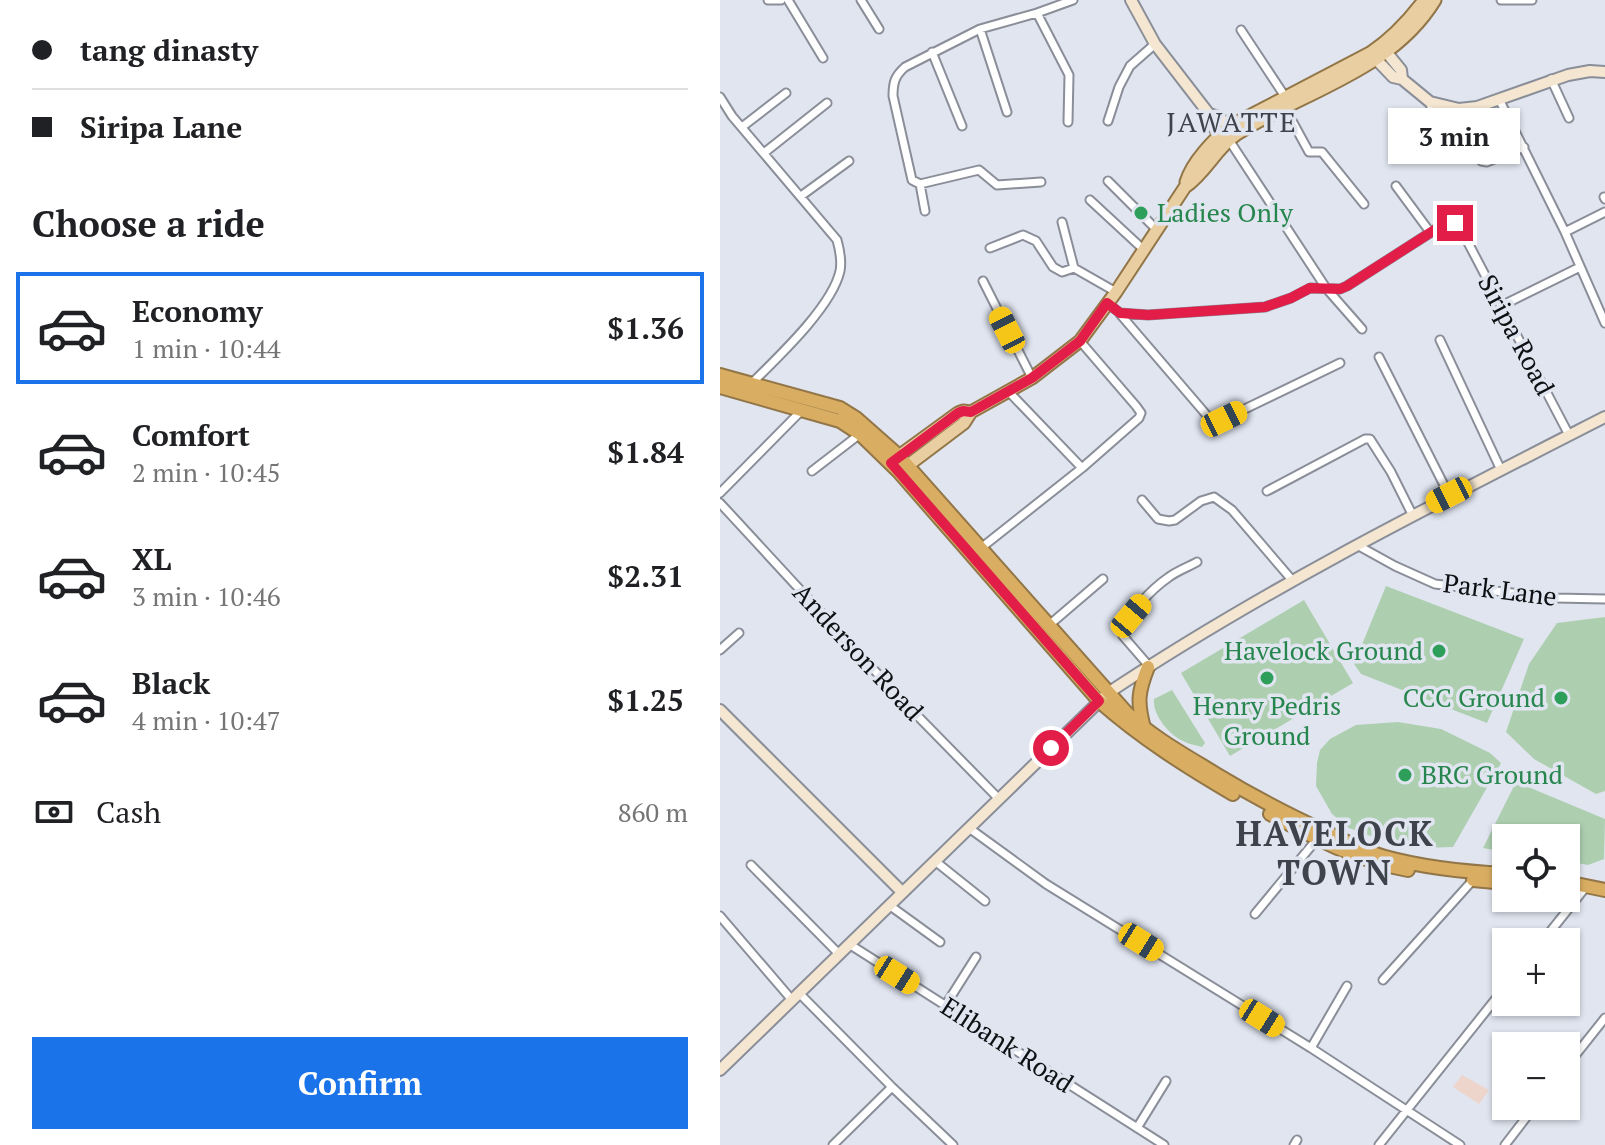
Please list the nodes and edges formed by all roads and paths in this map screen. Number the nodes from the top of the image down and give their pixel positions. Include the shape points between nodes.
1 (768, 0) edge
2 (781, 0) edge
3 (788, 0) edge
4 (861, 0) edge
5 (1073, 0) edge
6 (1131, 0) edge
7 (1424, 0) edge
8 (1435, 0) edge
9 (1501, 0) edge
10 (1532, 0) edge
11 (1037, 13) junction
12 (879, 29) dead end
13 (980, 29) junction
14 (1241, 30) dead end
15 (1155, 44) junction
16 (932, 52) junction
17 (1378, 53) junction
18 (823, 58) dead end
19 (1605, 72) edge
20 (1551, 79) junction
21 (786, 93) dead end
22 (720, 97) edge
23 (1499, 99) junction
24 (1430, 102) junction
25 (827, 103) dead end
26 (1286, 103) junction
27 (1007, 112) dead end
28 (1569, 118) dead end
29 (1108, 121) dead end
30 (1068, 122) dead end
31 (962, 126) dead end
32 (742, 127) junction
33 (1228, 136) junction
34 (1524, 147) junction
35 (764, 153) junction
36 (849, 161) dead end
37 (1108, 181) dead end
38 (1041, 182) dead end
39 (920, 184) junction
40 (1396, 186) dead end
41 (801, 196) junction
42 (1090, 200) dead end
43 (1364, 204) dead end
44 (925, 211) dead end
45 (1605, 212) edge
46 (1062, 222) dead end
47 (1156, 229) junction
48 (1430, 232) junction
49 (1565, 232) junction
50 (990, 248) dead end
51 (1144, 250) junction
52 (1580, 267) junction
53 (1074, 268) junction
54 (983, 281) dead end
55 (1326, 288) junction
56 (1116, 292) junction
57 (1107, 303) junction
58 (1501, 306) junction
59 (1120, 313) junction
60 (1603, 313) edge
61 (1605, 323) edge
62 (1362, 329) dead end
63 (1440, 340) dead end
64 (1080, 341) junction
65 (1379, 357) dead end
66 (1340, 363) dead end
67 (720, 375) edge
68 (1032, 378) junction
69 (751, 384) junction
70 (720, 387) edge
71 (1009, 392) junction
72 (803, 409) junction
73 (1605, 417) edge
74 (860, 434) junction
75 (1569, 435) junction
76 (899, 464) junction
77 (1082, 468) junction
78 (1500, 468) junction
79 (812, 471) dead end
80 (1267, 491) dead end
81 (720, 493) edge
82 (1449, 495) junction
83 (1142, 500) dead end
84 (720, 503) edge
85 (1412, 514) junction
86 (1356, 544) junction
87 (981, 548) junction
88 (1197, 562) dead end
89 (1103, 579) dead end
90 (1292, 580) junction
91 (1605, 599) edge
92 (1048, 626) junction
93 (739, 633) dead end
94 (720, 650) edge
95 (1148, 666) junction
96 (1104, 697) junction
97 (720, 710) edge
98 (1144, 728) junction
99 (999, 799) junction
100 (969, 828) junction
101 (1317, 839) junction
102 (935, 861) junction
103 (751, 865) dead end
104 (1492, 874) edge
105 (1473, 880) junction
106 (1492, 882) edge
107 (1580, 887) edge
108 (1585, 888) junction
109 (1605, 890) edge
110 (902, 892) junction
111 (985, 901) dead end
112 (889, 905) junction
113 (1255, 914) dead end
114 (720, 916) edge
115 (1553, 928) edge
116 (940, 942) dead end
117 (849, 944) junction
118 (839, 954) junction
119 (976, 957) dead end
120 (1383, 980) dead end
121 (1347, 986) dead end
122 (796, 996) junction
123 (1492, 1004) edge
124 (945, 1006) junction
125 (1605, 1018) edge
126 (1311, 1048) junction
127 (1580, 1049) edge
128 (721, 1068) edge
129 (1166, 1081) dead end
130 (892, 1087) junction
131 (1407, 1110) junction
132 (1524, 1120) edge
133 (1137, 1128) junction
134 (833, 1145) edge
135 (953, 1145) edge
136 (1164, 1145) edge
137 (1379, 1145) edge
138 (1460, 1145) edge
139 (1505, 1145) edge

1 - 2 street
3 - 18 street
4 - 12 street
5 - 11 street
6 - 15 main road
7 - 17 main road
8 - 17 main road via 1420,21
9 - 10 street
11 - 13 street
11 - 30 street via 1069,75
13 - 16 street
13 - 27 street
14 - 26 street
15 - 29 street via 1130,66
15 - 33 main road via 1209,114 1219,117
16 - 31 street
16 - 39 street via 905,67 893,83 912,180
17 - 24 main road
17 - 26 main road
19 - 20 main road
20 - 23 main road
20 - 28 street
21 - 32 street
22 - 32 street
23 - 24 main road via 1459,109
23 - 34 street
24 - 34 street via 1431,115 1438,121 1467,131 1481,161
25 - 35 street
26 - 33 main road
26 - 43 street via 1309,152 1322,152
32 - 35 street
33 - 47 main road
33 - 55 street
34 - 49 street
35 - 41 street
36 - 41 street
37 - 47 street
38 - 39 street via 997,185 979,170
39 - 44 street
40 - 48 street
41 - 69 street via 837,240 841,268 814,317
42 - 51 street
45 - 49 street
46 - 53 street
47 - 51 main road
48 - 55 street via 1347,286
48 - 58 street, Siripa Road via 1455,223
49 - 52 street
50 - 53 street via 1023,235 1036,241 1053,267 1062,272
51 - 56 main road
52 - 58 street
52 - 60 street
53 - 56 street
54 - 68 street
55 - 59 street via 1310,288 1265,307
55 - 62 street
56 - 57 main road
57 - 59 street
57 - 64 main road
58 - 75 street, Siripa Road
59 - 66 street via 1210,419 1224,419
60 - 61 street
63 - 78 street
64 - 68 main road
64 - 77 street via 1141,413
65 - 82 street
67 - 69 highway
68 - 71 main road
69 - 76 highway via 840,408
70 - 72 highway
71 - 76 main road via 971,412 958,413
71 - 77 street
72 - 74 highway
72 - 81 street
73 - 75 main road
74 - 76 highway
74 - 79 street
75 - 78 main road
76 - 87 highway
76 - 96 highway
77 - 87 street
78 - 82 main road
80 - 85 street via 1370,439
82 - 85 main road
83 - 90 street via 1158,519 1169,521 1214,497 1232,510
84 - 99 street, Anderson Road
85 - 86 main road
86 - 90 main road
86 - 91 street, Park Lane via 1435,584
87 - 92 highway
88 - 95 street via 1149,595 1123,630
89 - 92 street
90 - 95 main road
92 - 96 highway
93 - 94 street
95 - 96 main road
95 - 98 highway via 1138,707
96 - 98 highway
96 - 99 main road
96 - 101 highway via 1130,728 1187,767
97 - 110 main road
98 - 104 highway via 1248,794 1361,849 1430,867
99 - 100 main road
100 - 102 main road
100 - 126 street via 1046,884
101 - 105 highway via 1381,865
101 - 113 street
102 - 110 main road
102 - 111 street
103 - 118 street
105 - 106 highway
105 - 120 street
107 - 108 highway
108 - 109 highway
108 - 115 street
110 - 112 main road
112 - 116 street
112 - 117 main road
114 - 122 street
117 - 118 main road
117 - 124 street, Elibank Road
118 - 122 main road
119 - 124 street
121 - 126 street
122 - 128 main road
122 - 130 street
123 - 131 street
124 - 133 street, Elibank Road
125 - 127 street
126 - 131 street
129 - 133 street
130 - 134 street
130 - 135 street
131 - 137 street
131 - 138 street
132 - 139 street
133 - 136 street, Elibank Road

